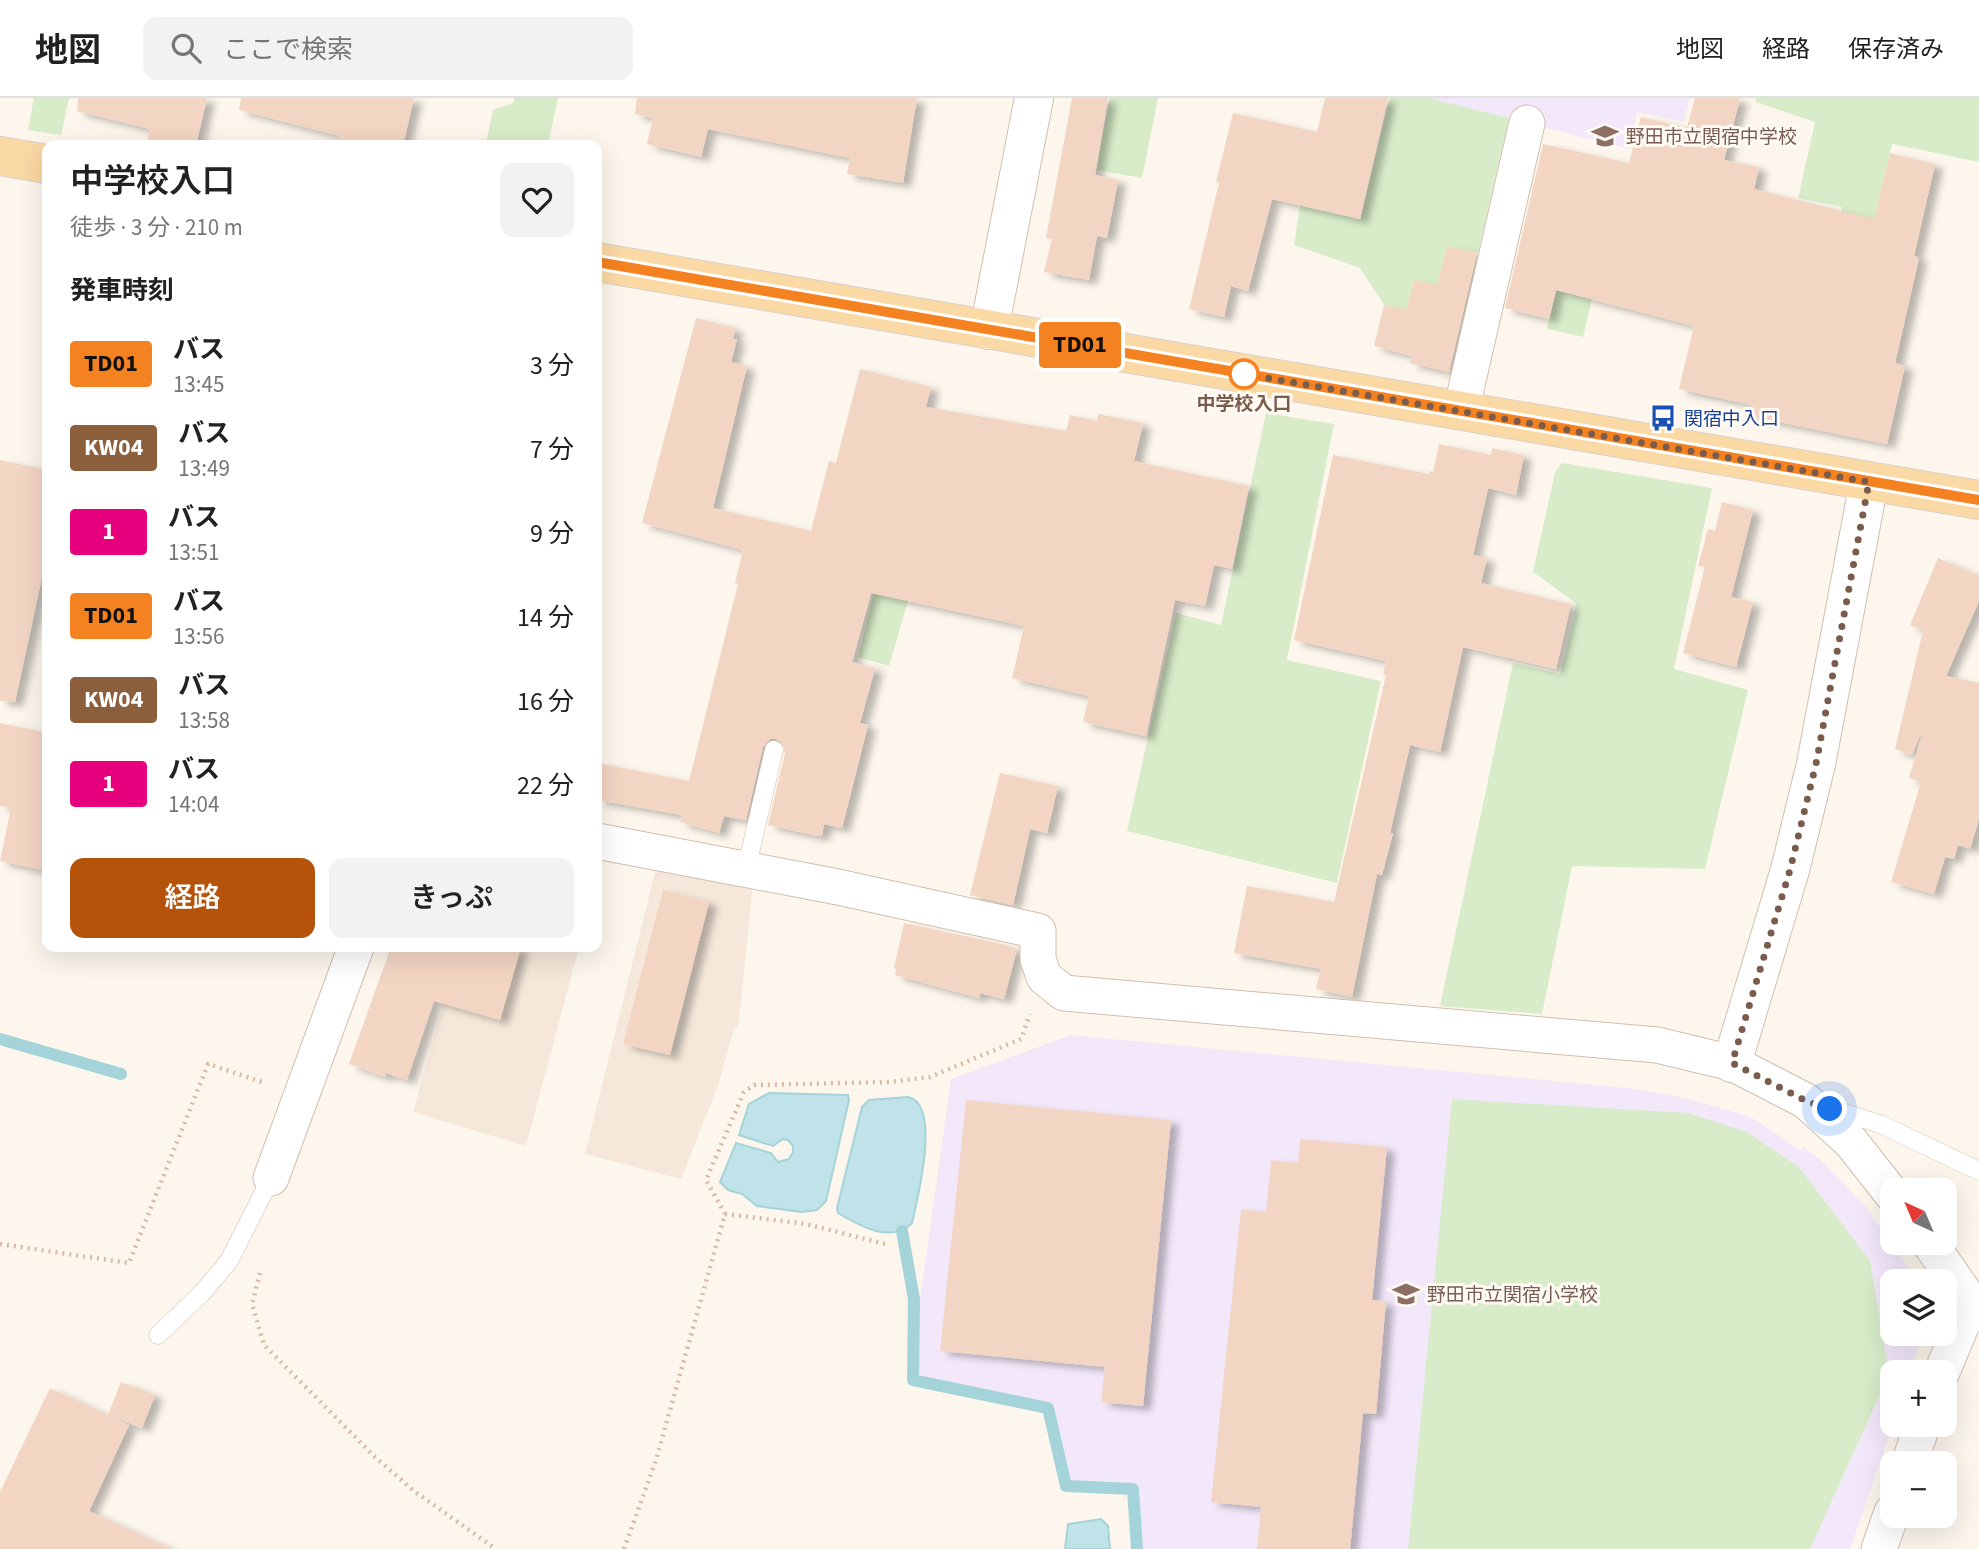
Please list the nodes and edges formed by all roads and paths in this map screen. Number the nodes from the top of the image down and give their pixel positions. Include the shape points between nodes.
1 (1034, 98) edge
2 (1527, 123) dead end
3 (0, 156) edge
4 (42, 163) edge
5 (602, 263) edge
6 (989, 330) junction
7 (1461, 411) junction
8 (1869, 482) junction
9 (1979, 500) edge
10 (774, 750) dead end
11 (602, 842) edge
12 (746, 870) junction
13 (354, 952) edge
14 (1044, 977) junction
15 (1732, 1063) junction
16 (302, 1096) junction
17 (1806, 1101) junction
18 (1979, 1171) edge
19 (271, 1178) joint
20 (1880, 1179) edge
21 (725, 1214) junction
22 (0, 1244) edge
23 (889, 1245) dead end
24 (1938, 1255) edge
25 (262, 1266) dead end
26 (1975, 1308) edge
27 (158, 1335) dead end
28 (1948, 1360) edge
29 (1886, 1528) edge
30 (496, 1549) edge
31 (624, 1549) edge
32 (1878, 1549) edge

1 - 6 street
2 - 7 street
3 - 4 main road
5 - 6 main road
6 - 7 main road
7 - 8 main road
8 - 9 main road
8 - 15 street via 1816,764 1790,870
10 - 12 lane
11 - 12 street
12 - 14 street via 1038,931 1038,959
13 - 16 street
14 - 15 street via 1064,993 1657,1045
14 - 21 path via 1021,1039 930,1077 754,1084 744,1092 706,1180
15 - 17 street
16 - 19 street
16 - 22 path via 208,1064 129,1263
17 - 18 lane via 1880,1124
17 - 20 street via 1851,1142
19 - 27 lane via 229,1261
21 - 23 path via 806,1224
21 - 31 path via 656,1460
24 - 26 street
25 - 30 path via 252,1304 264,1345 375,1457
26 - 28 street
29 - 32 street

